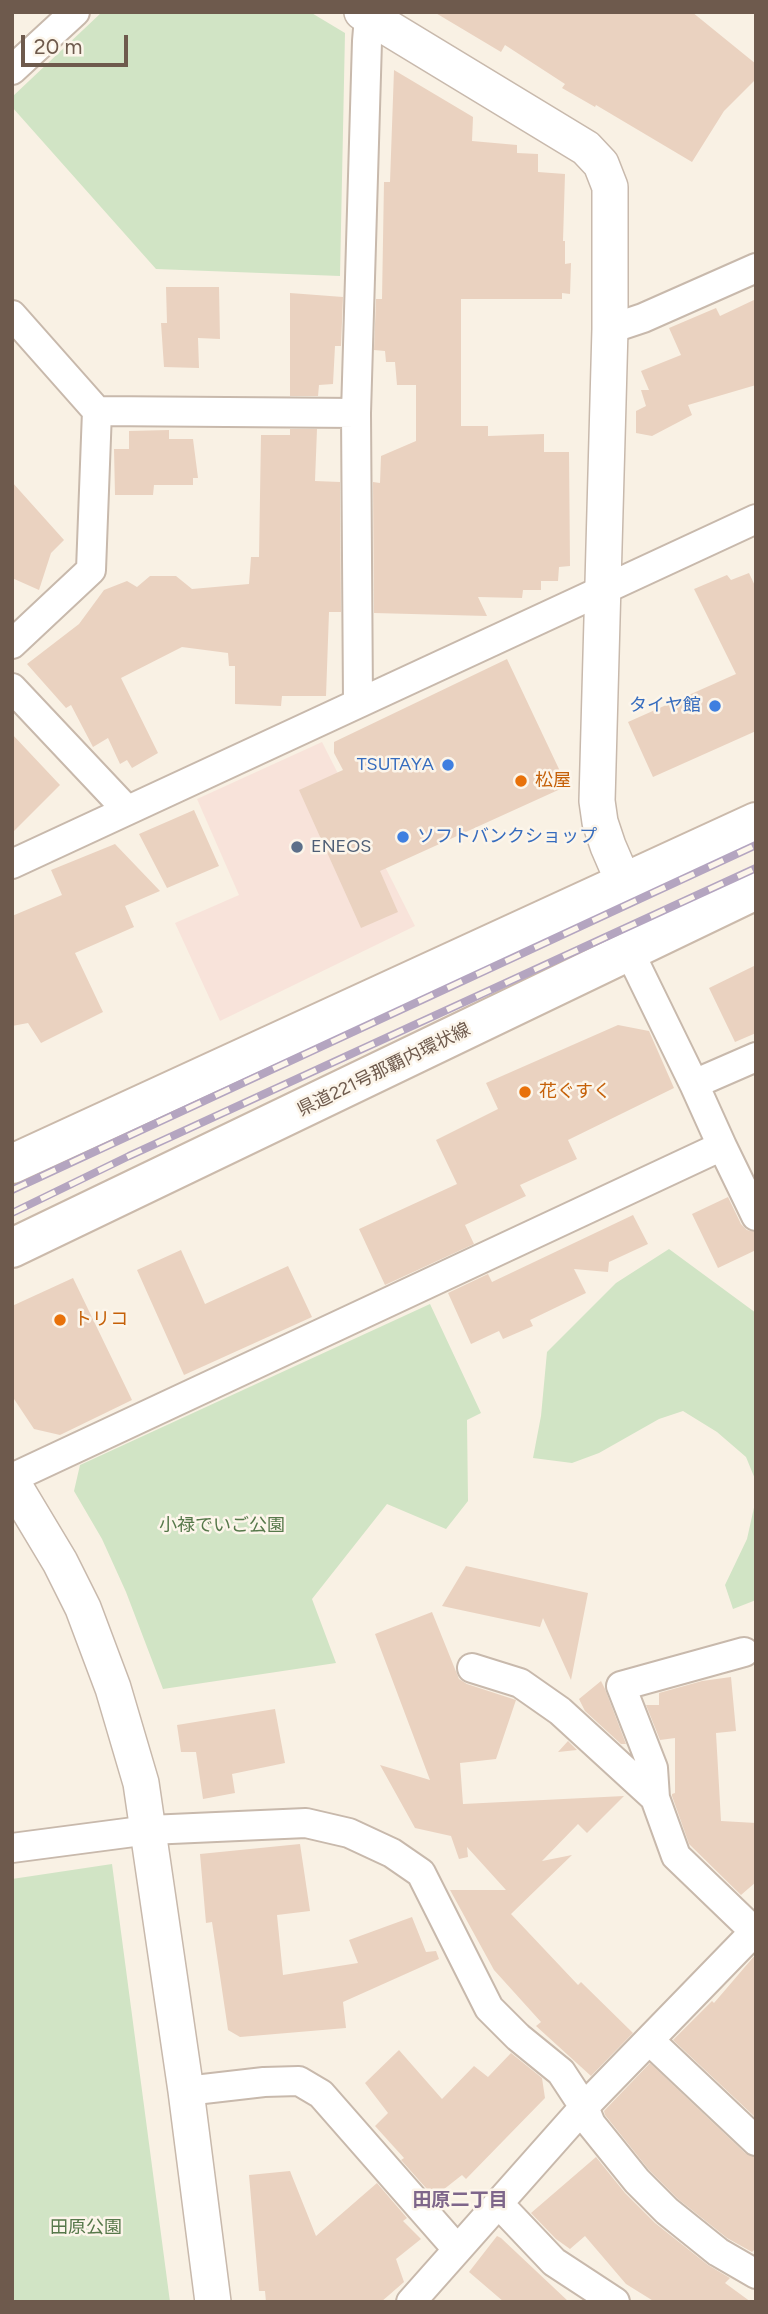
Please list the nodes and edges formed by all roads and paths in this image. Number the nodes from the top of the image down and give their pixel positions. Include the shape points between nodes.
1 (75, 12) edge
2 (367, 14) edge
3 (12, 70) edge
4 (756, 268) edge
5 (12, 315) edge
6 (610, 329) junction
7 (97, 411) junction
8 (356, 413) junction
9 (756, 519) edge
10 (604, 590) junction
11 (12, 644) edge
12 (12, 688) edge
13 (358, 702) junction
14 (127, 810) junction
15 (756, 822) edge
16 (12, 864) edge
17 (624, 883) junction
18 (756, 890) edge
19 (629, 951) junction
20 (756, 1057) edge
21 (694, 1084) junction
22 (722, 1146) junction
23 (12, 1164) edge
24 (756, 1216) edge
25 (12, 1248) edge
26 (12, 1480) edge
27 (744, 1652) dead end
28 (472, 1668) dead end
29 (656, 1798) junction
30 (149, 1830) junction
31 (12, 1848) edge
32 (755, 1932) edge
33 (649, 2040) junction
34 (186, 2091) junction
35 (584, 2107) junction
36 (756, 2141) edge
37 (498, 2203) junction
38 (457, 2249) junction
39 (756, 2274) edge
40 (426, 2296) edge
41 (213, 2302) edge
42 (615, 2302) edge

1 - 3 street
2 - 6 street via 586,148 601,164 610,187
2 - 8 street
4 - 6 street
5 - 7 street
6 - 10 street
7 - 8 street
7 - 11 street via 91,570
8 - 13 street
9 - 10 street
10 - 13 street
10 - 17 street via 597,801 600,822
12 - 14 street
13 - 14 street
14 - 16 street
15 - 17 main road
17 - 23 main road
18 - 19 main road, 県道221号那覇内環状線
19 - 21 street
19 - 25 main road, 県道221号那覇内環状線
20 - 21 street
21 - 22 street
22 - 24 street
22 - 26 street
26 - 30 street via 60,1562 95,1638 130,1740
27 - 29 street via 621,1686 653,1768
28 - 29 street via 520,1683 560,1711
29 - 32 street via 676,1856
30 - 31 street
30 - 34 street
30 - 35 street via 306,1822 349,1833 392,1853 421,1873 489,2008 561,2072
32 - 33 street
33 - 35 street
33 - 36 street
34 - 38 street via 299,2081 321,2094
34 - 41 street
35 - 37 street
35 - 39 street via 591,2124 667,2211 718,2252
37 - 38 street
37 - 42 street via 554,2262
38 - 40 street

